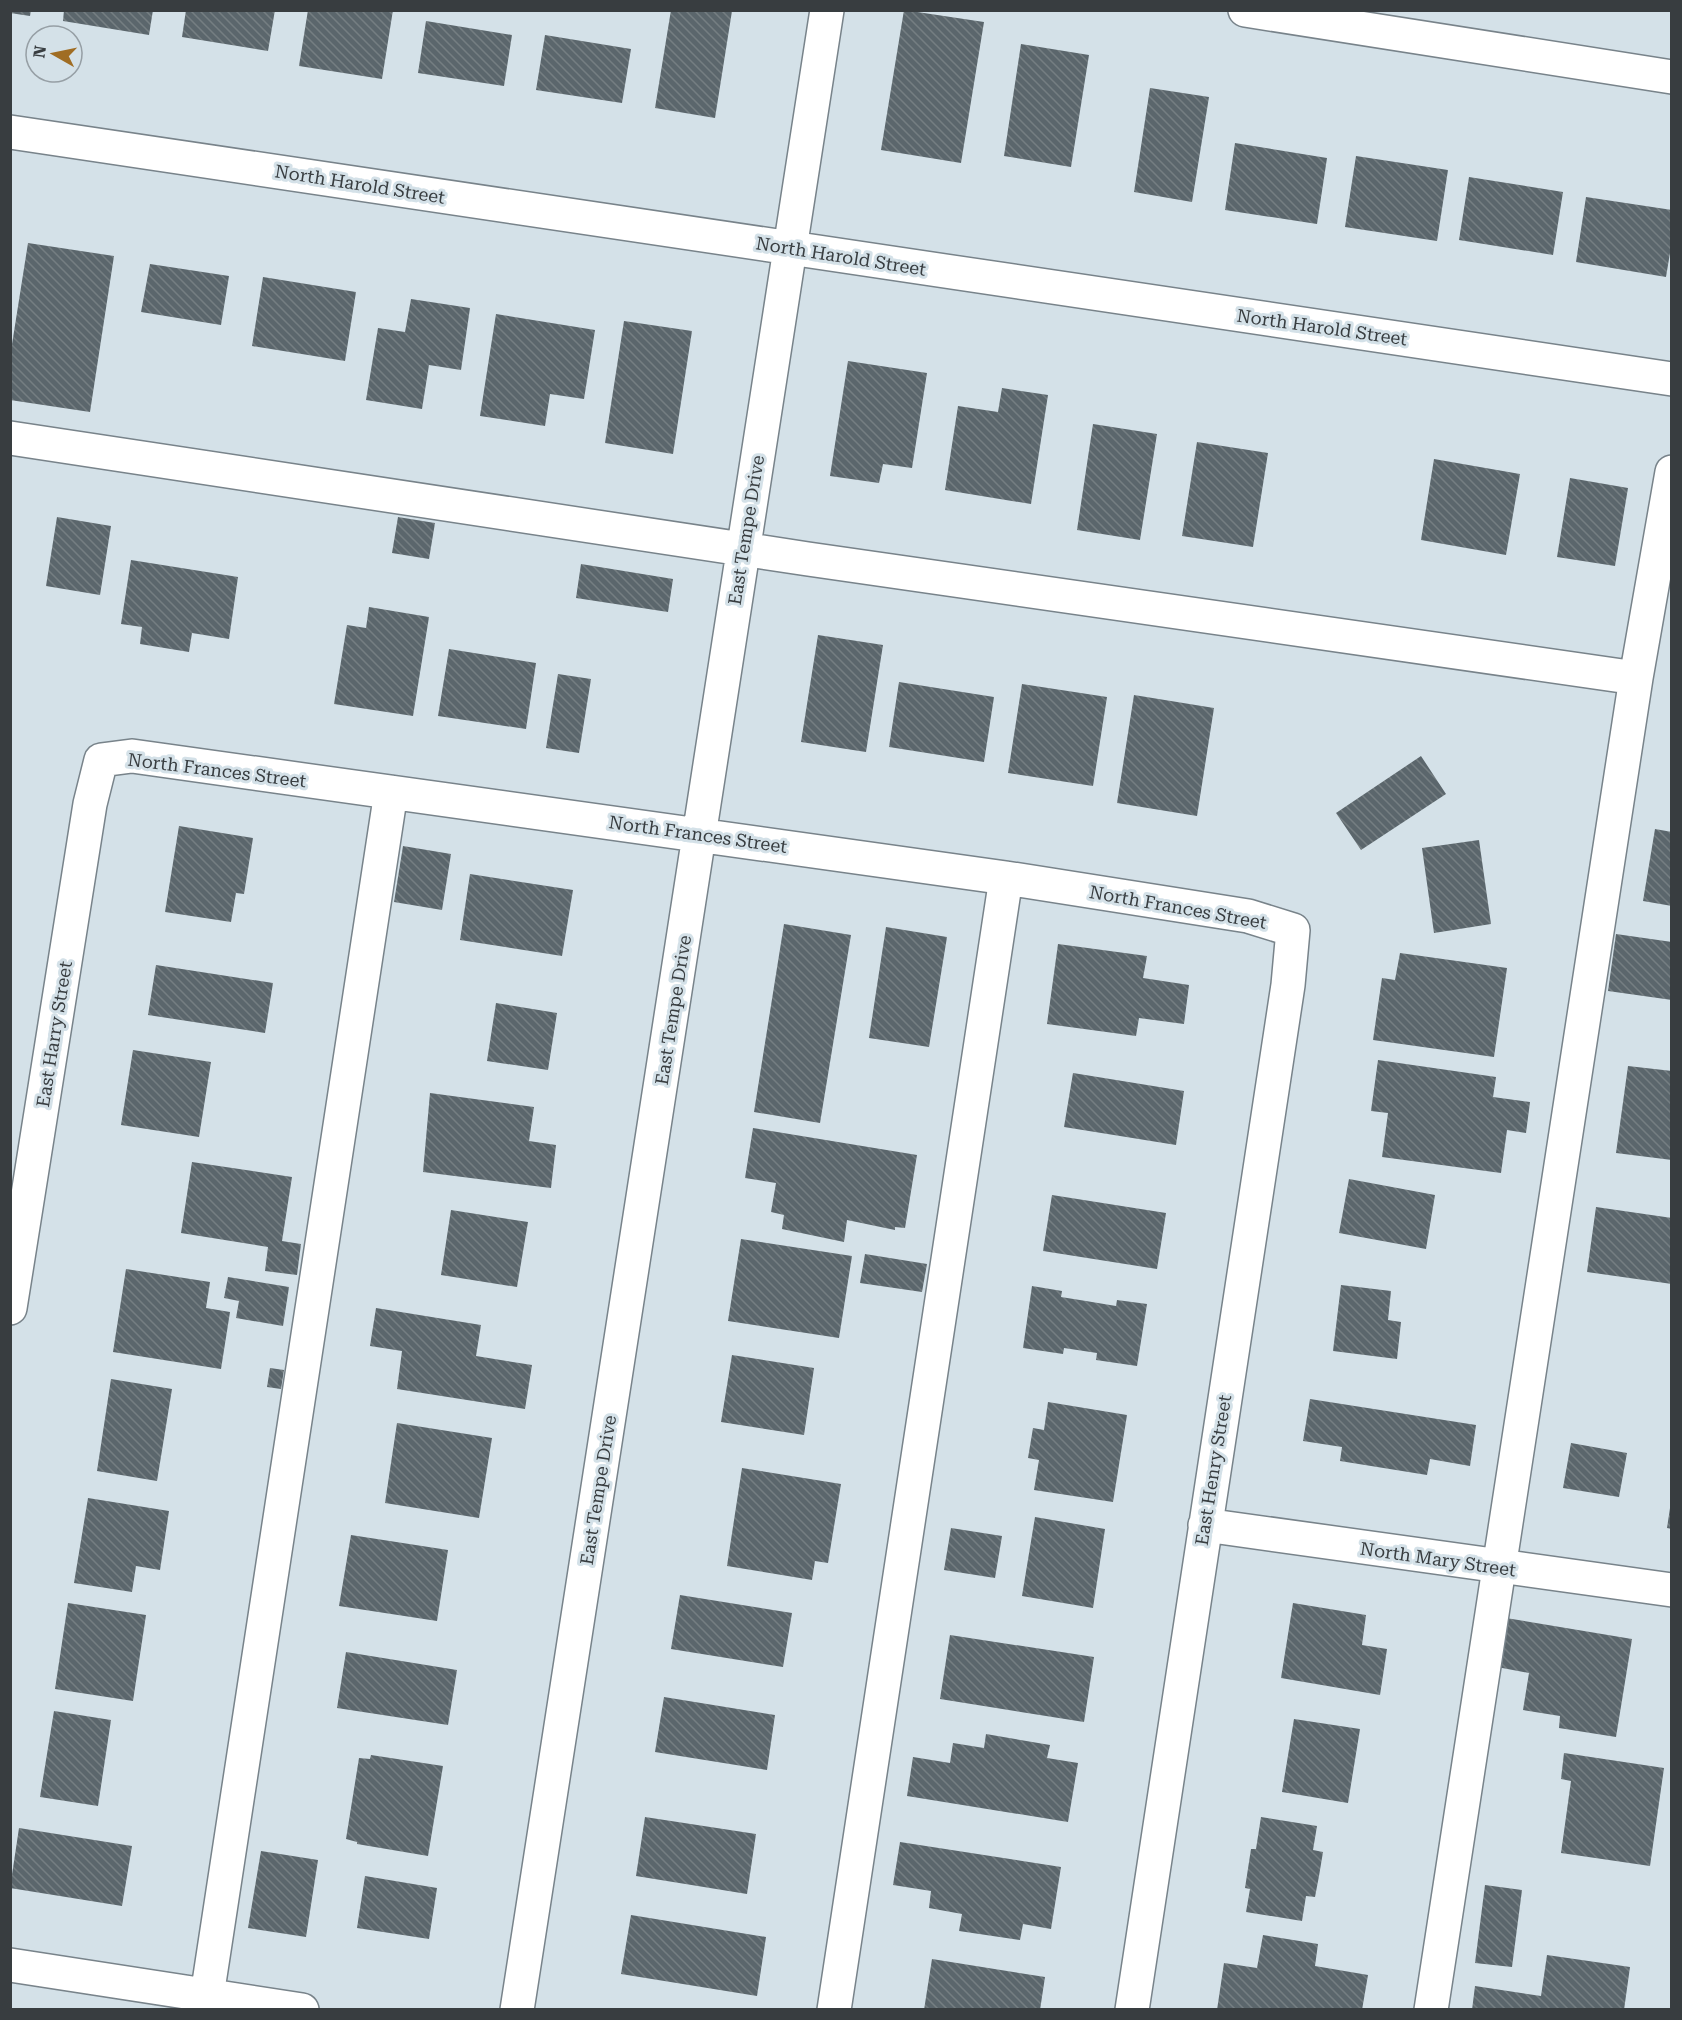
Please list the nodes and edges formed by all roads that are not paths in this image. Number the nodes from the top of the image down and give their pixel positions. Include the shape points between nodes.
1 (827, 10) edge
2 (1245, 10) edge
3 (1671, 77) edge
4 (10, 132) edge
5 (789, 248) junction
6 (1671, 379) edge
7 (10, 438) edge
8 (1671, 472) edge
9 (743, 549) junction
10 (1636, 678) junction
11 (101, 760) joint
12 (391, 792) junction
13 (701, 834) junction
14 (1006, 878) junction
15 (1293, 930) joint
16 (10, 1308) edge
17 (1205, 1525) junction
18 (1501, 1568) junction
19 (1671, 1590) edge
20 (10, 1965) edge
21 (207, 1996) junction
22 (302, 2010) edge
23 (518, 2010) edge
24 (834, 2010) edge
25 (1132, 2010) edge
26 (1431, 2010) edge

1 - 5 street, East Tempe Drive
2 - 3 street
4 - 5 street, North Harold Street
5 - 6 street, North Harold Street
5 - 9 street, East Tempe Drive
7 - 9 street
8 - 10 street
9 - 10 street
9 - 13 street, East Tempe Drive
10 - 18 street
11 - 12 street, North Frances Street via 132,756
11 - 16 street, East Harry Street via 90,804
12 - 13 street, North Frances Street
12 - 21 street
13 - 14 street, North Frances Street
13 - 23 street, East Tempe Drive
14 - 15 street, North Frances Street via 1248,916
14 - 24 street
15 - 17 street, East Henry Street via 1288,985
17 - 18 street, North Mary Street
17 - 25 street, East Henry Street
18 - 19 street, North Mary Street
18 - 26 street
20 - 21 street
21 - 22 street

